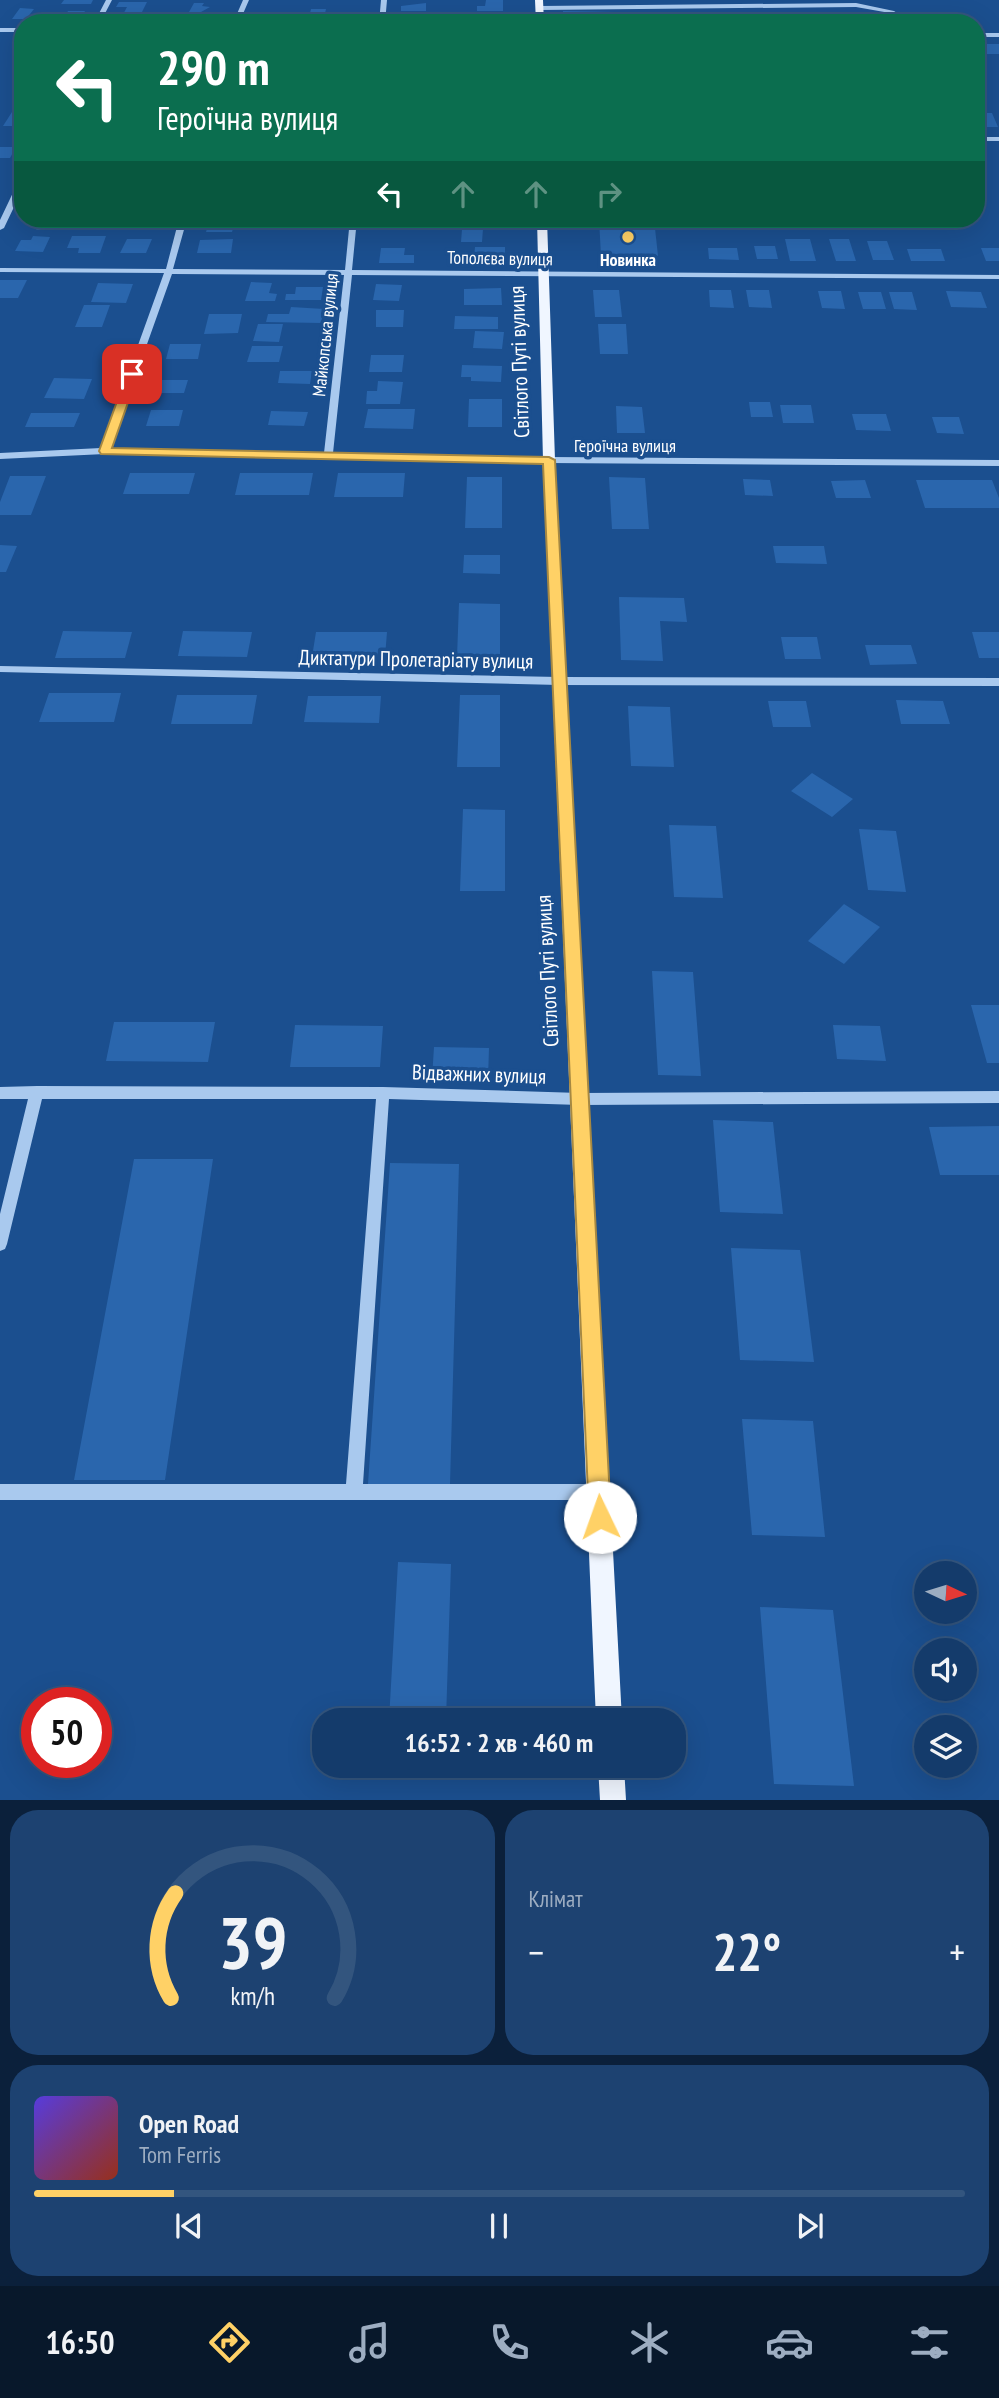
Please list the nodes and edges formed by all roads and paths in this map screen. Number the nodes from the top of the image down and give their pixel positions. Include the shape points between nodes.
1 (539, 4) edge
2 (895, 14) edge
3 (0, 30) edge
4 (11, 30) joint
5 (5, 37) dead end
6 (14, 199) edge
7 (0, 228) edge
8 (181, 228) edge
9 (354, 228) edge
10 (542, 228) edge
11 (0, 270) edge
12 (169, 271) junction
13 (347, 271) junction
14 (543, 275) junction
15 (999, 277) edge
16 (105, 451) junction
17 (328, 455) junction
18 (1, 459) edge
19 (549, 460) junction
20 (999, 463) edge
21 (0, 669) edge
22 (559, 681) junction
23 (999, 682) edge
24 (37, 1092) junction
25 (0, 1093) edge
26 (383, 1093) junction
27 (999, 1097) edge
28 (580, 1098) junction
29 (0, 1244) edge
30 (0, 1492) edge
31 (599, 1492) junction
32 (354, 1493) junction
33 (608, 1708) edge
34 (612, 1778) edge
35 (613, 1800) edge

1 - 2 street via 856,5
3 - 4 street
4 - 5 street
6 - 7 street
8 - 12 street
9 - 13 street, Майкопська вулиця
10 - 14 main road, Світлого Путі вулиця
11 - 12 street, Тополєва вулиця
12 - 13 street, Тополєва вулиця
12 - 16 street
13 - 14 street, Тополєва вулиця
13 - 17 street, Майкопська вулиця
14 - 15 street, Тополєва вулиця
14 - 19 main road, Світлого Путі вулиця
16 - 17 street, Героїчна вулиця
16 - 18 street, Героїчна вулиця
17 - 19 street, Героїчна вулиця
19 - 20 street, Героїчна вулиця
19 - 22 main road, Світлого Путі вулиця
21 - 22 street, Диктатури Пролетаріату вулиця
22 - 23 street, Диктатури Пролетаріату вулиця
22 - 28 main road, Світлого Путі вулиця
24 - 25 street, Відважних вулиця
24 - 26 street, Відважних вулиця
24 - 29 street
26 - 28 street, Відважних вулиця
26 - 32 street
27 - 28 street, Відважних вулиця
28 - 31 main road, Світлого Путі вулиця
30 - 32 street
31 - 32 street
31 - 33 main road, Світлого Путі вулиця
34 - 35 main road

